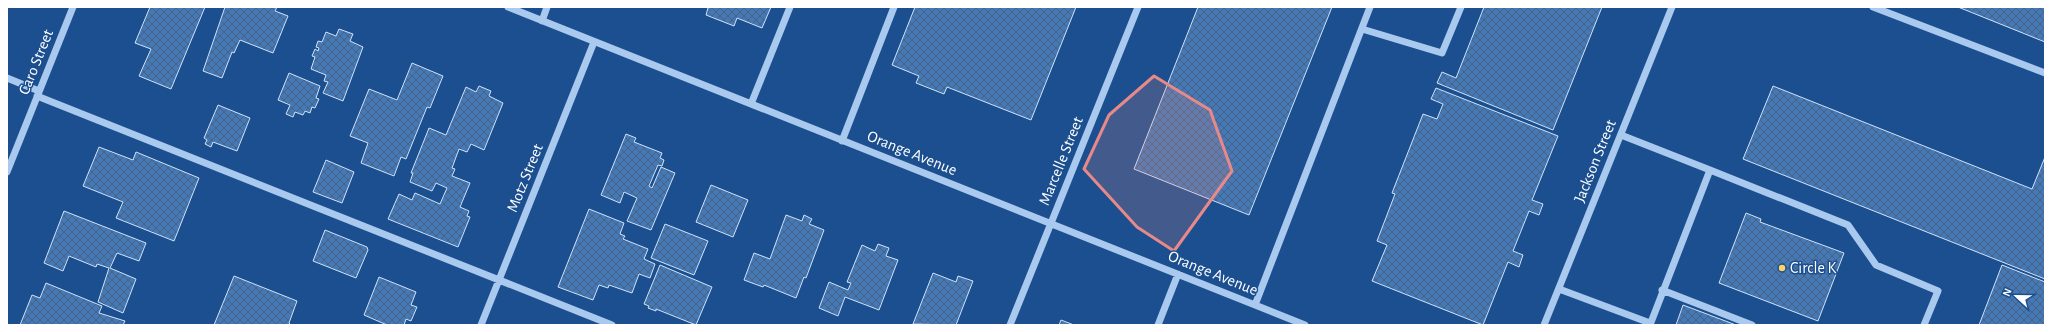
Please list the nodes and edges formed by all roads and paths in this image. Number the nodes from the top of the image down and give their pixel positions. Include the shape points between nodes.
1 (73, 7) edge
2 (508, 7) edge
3 (547, 7) edge
4 (790, 7) edge
5 (894, 7) edge
6 (1138, 7) edge
7 (1370, 7) edge
8 (1461, 7) edge
9 (1672, 7) edge
10 (1872, 7) edge
11 (542, 20) junction
12 (1362, 29) junction
13 (594, 42) junction
14 (2045, 73) edge
15 (7, 78) edge
16 (38, 94) junction
17 (751, 104) junction
18 (1620, 135) junction
19 (842, 140) junction
20 (1710, 170) junction
21 (7, 172) edge
22 (1051, 224) junction
23 (1178, 274) junction
24 (499, 280) junction
25 (1559, 289) junction
26 (1662, 290) junction
27 (1255, 305) junction
28 (1650, 324) edge
29 (481, 325) edge
30 (612, 325) edge
31 (1010, 325) edge
32 (1158, 325) edge
33 (1305, 325) edge
34 (1544, 325) edge
35 (1752, 325) edge
36 (1924, 325) edge

1 - 16 street, Caro Street
2 - 11 street, Orange Avenue
3 - 11 street
4 - 17 street
5 - 19 street
6 - 22 street, Marcelle Street
7 - 12 street
8 - 12 street via 1442,53
9 - 18 street, Jackson Street
10 - 14 street
11 - 13 street, Orange Avenue
12 - 27 street
13 - 17 street, Orange Avenue
13 - 24 street, Motz Street
15 - 16 street
16 - 21 street, Caro Street
16 - 24 street
17 - 19 street, Orange Avenue
18 - 20 street
18 - 25 street, Jackson Street
19 - 22 street, Orange Avenue
20 - 26 street
20 - 36 street via 1848,225 1876,265 1938,291
22 - 23 street, Orange Avenue
22 - 31 street, Marcelle Street
23 - 27 street, Orange Avenue
23 - 32 street
24 - 29 street, Motz Street
24 - 30 street
25 - 28 street
25 - 34 street, Jackson Street
26 - 28 street
26 - 35 street
27 - 33 street, Orange Avenue

